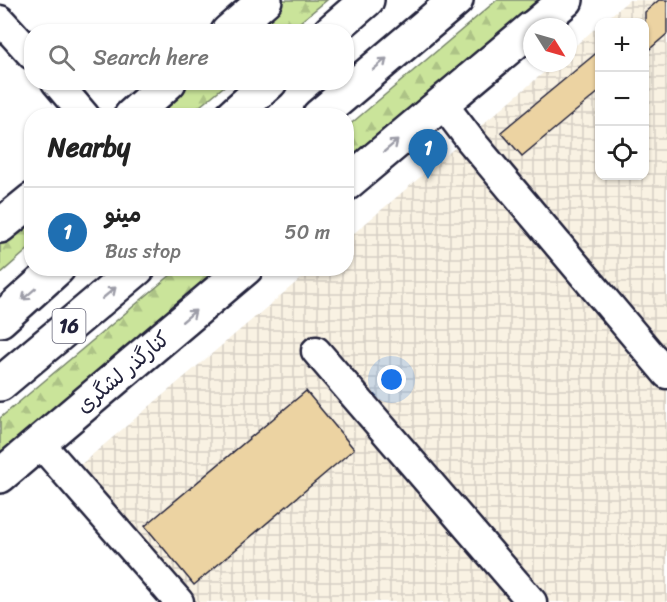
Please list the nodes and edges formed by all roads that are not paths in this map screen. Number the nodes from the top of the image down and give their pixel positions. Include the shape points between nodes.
1 (367, 0) edge
2 (456, 0) edge
3 (566, 0) edge
4 (262, 1) edge
5 (545, 18) edge
6 (0, 20) edge
7 (237, 24) edge
8 (339, 24) edge
9 (523, 36) edge
10 (24, 46) edge
11 (354, 87) edge
12 (63, 90) edge
13 (160, 90) edge
14 (261, 90) edge
15 (350, 90) edge
16 (442, 103) junction
17 (79, 108) edge
18 (140, 108) edge
19 (241, 108) edge
20 (329, 108) edge
21 (354, 177) edge
22 (24, 206) edge
23 (0, 226) edge
24 (49, 276) edge
25 (128, 276) edge
26 (236, 276) edge
27 (0, 320) edge
28 (316, 351) dead end
29 (667, 374) edge
30 (0, 384) edge
31 (39, 442) junction
32 (0, 476) edge
33 (179, 602) edge
34 (532, 602) edge

1 - 8 main road
11 -> 2 main road
3 - 5 main road
4 - 7 main road
6 - 10 lane
9 - 16 main road
12 - 17 lane
13 - 18 main road
14 - 19 main road
20 -> 15 main road
21 -> 16 main road
16 - 29 lane
22 - 23 main road
24 -> 27 main road, 16
30 -> 25 main road, 16
31 -> 26 main road, کنارگذر لشگری
28 - 34 lane
31 - 32 main road, کنارگذر لشگری
31 - 33 lane

